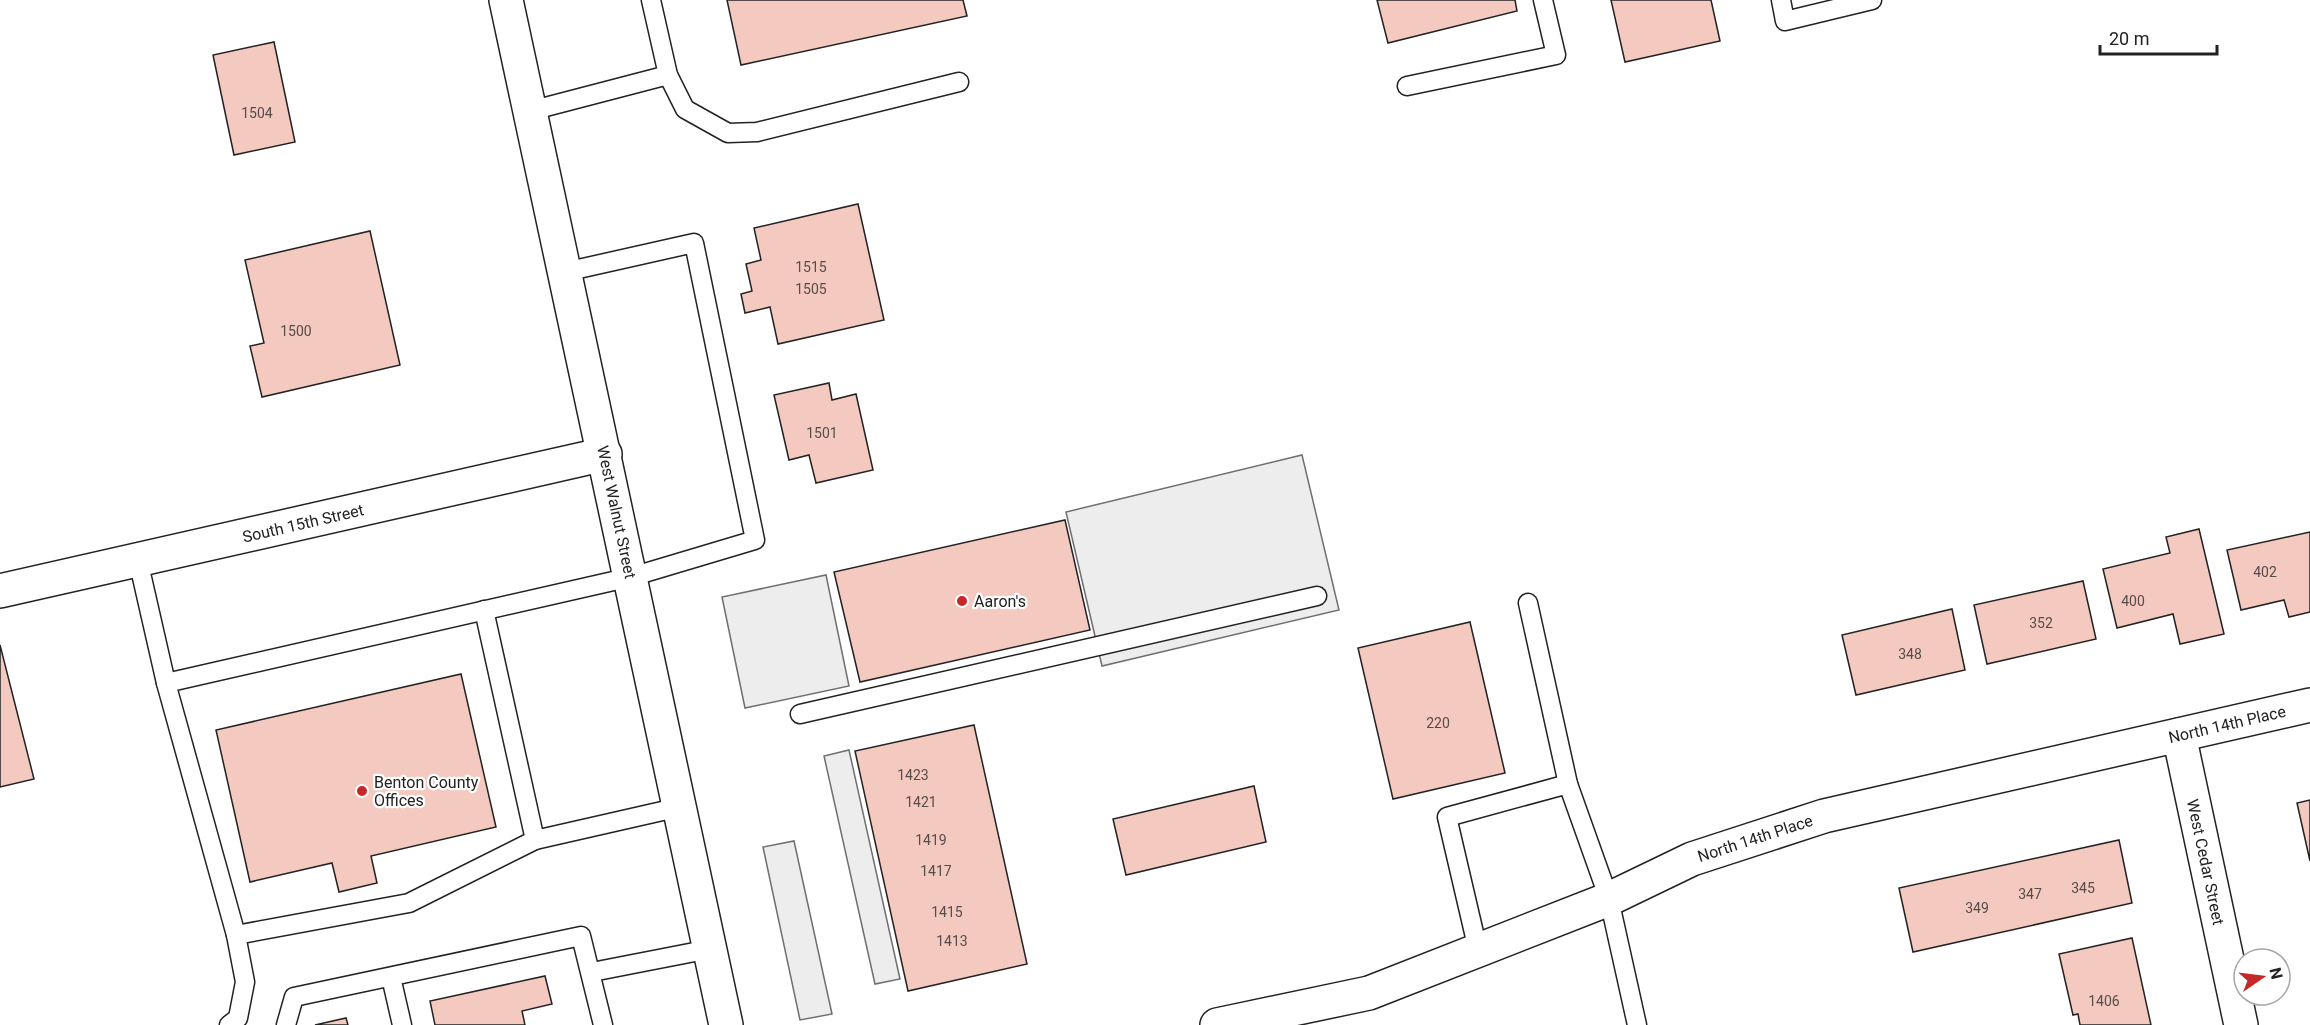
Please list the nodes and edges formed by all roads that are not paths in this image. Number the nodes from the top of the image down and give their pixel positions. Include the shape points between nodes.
1 (506, 0) edge
2 (651, 0) edge
3 (1543, 0) edge
4 (1781, 0) edge
5 (1872, 0) edge
6 (668, 75) junction
7 (959, 82) dead end
8 (1407, 86) dead end
9 (530, 111) junction
10 (565, 272) junction
11 (605, 454) junction
12 (138, 560) junction
13 (631, 577) junction
14 (0, 591) edge
15 (1317, 596) dead end
16 (1528, 603) dead end
17 (484, 610) junction
18 (166, 683) junction
19 (2310, 705) edge
20 (800, 714) dead end
21 (2179, 735) junction
22 (1568, 784) junction
23 (680, 807) junction
24 (535, 840) junction
25 (1609, 899) junction
26 (236, 935) junction
27 (710, 949) junction
28 (1478, 950) junction
29 (592, 972) junction
30 (391, 977) junction
31 (229, 1025) edge
32 (286, 1025) edge
33 (402, 1025) edge
34 (603, 1025) edge
35 (726, 1025) edge
36 (1217, 1025) edge
37 (1637, 1025) edge
38 (2241, 1025) edge

1 - 9 street, West Walnut Street
2 - 6 lane
3 - 8 lane via 1556,55
4 - 5 lane via 1785,21
6 - 7 lane via 685,109 728,133 757,132
6 - 9 lane
9 - 10 street, West Walnut Street
10 - 11 street, West Walnut Street
10 - 13 lane via 694,243 755,540
11 - 12 street, South 15th Street
11 - 13 street, West Walnut Street
12 - 14 street, South 15th Street
12 - 18 lane
13 - 17 lane
13 - 23 street, West Walnut Street
15 - 20 lane
16 - 22 lane
17 - 18 lane
17 - 24 lane
18 - 26 lane
19 - 21 street, North 14th Place
21 - 25 street, North 14th Place via 1824,816 1692,859
21 - 38 street, West Cedar Street
22 - 25 lane
22 - 28 lane via 1448,817
23 - 24 lane
23 - 27 street, West Walnut Street
24 - 26 lane via 409,903
25 - 28 street, North 14th Place
25 - 37 lane
26 - 31 lane via 245,982 238,1018
27 - 29 lane
27 - 35 street, West Walnut Street
28 - 36 street, North 14th Place via 1369,993
29 - 30 lane via 581,936
29 - 34 lane
30 - 32 lane via 294,997
30 - 33 lane

